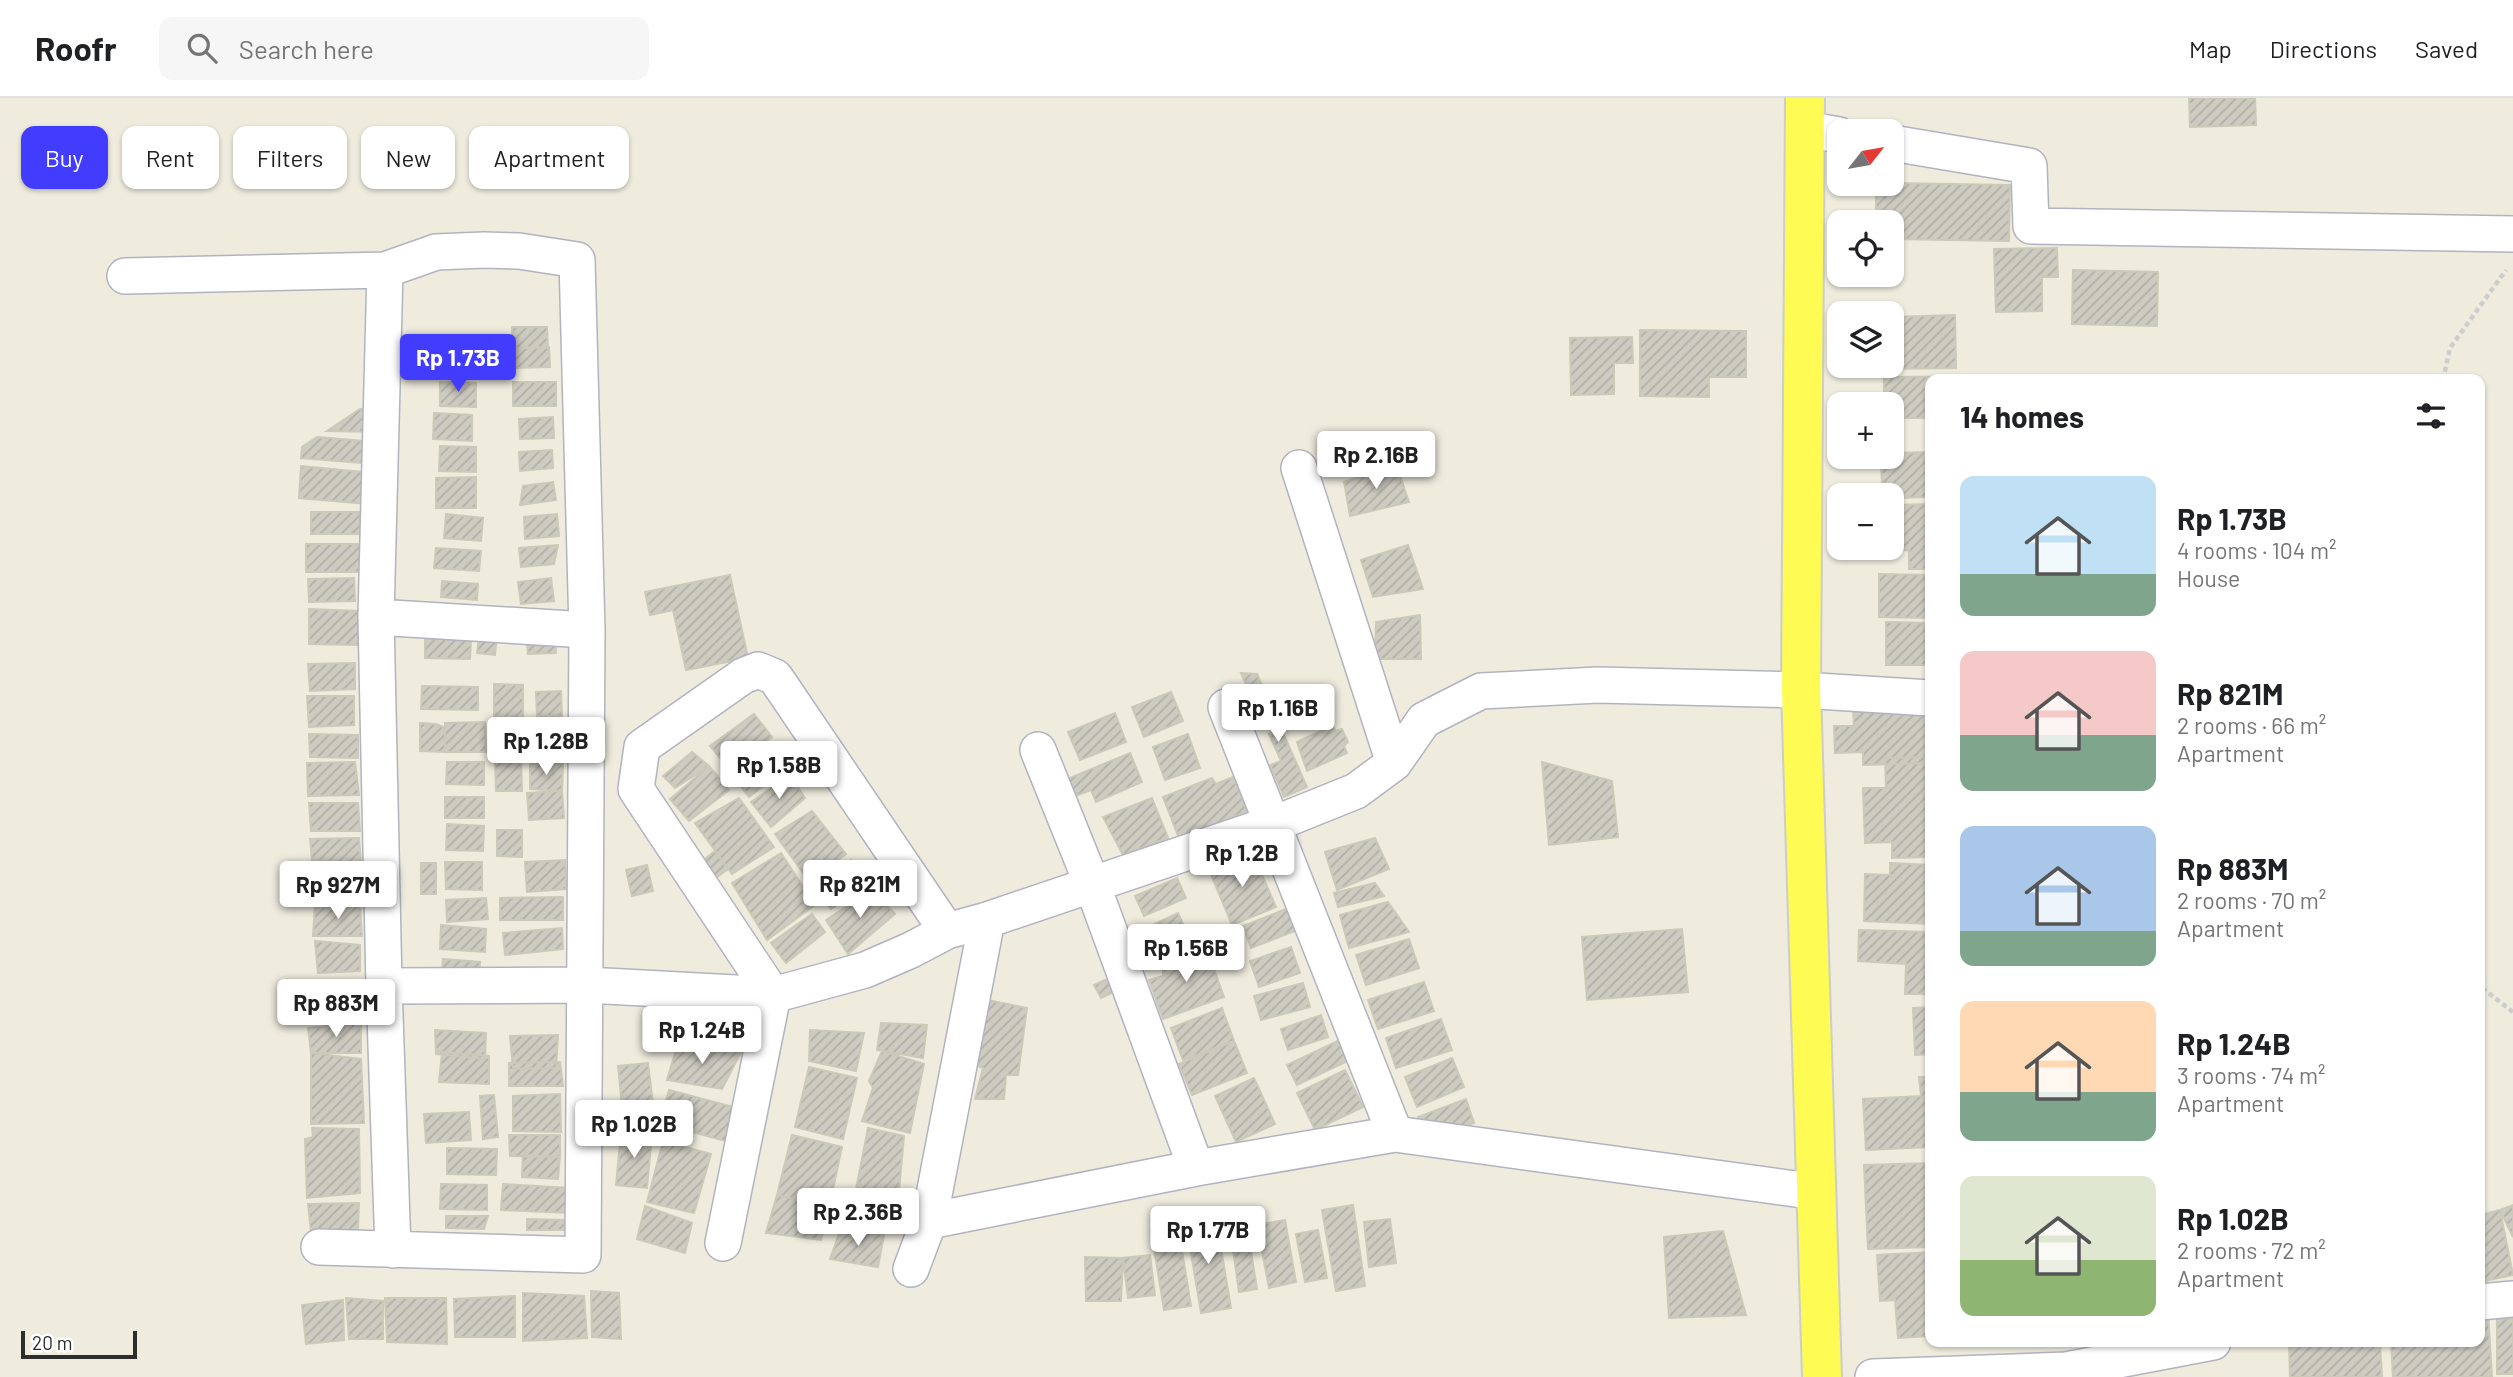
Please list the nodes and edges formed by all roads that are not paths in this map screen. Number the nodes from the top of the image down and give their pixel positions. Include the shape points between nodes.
1 (1816, 121) edge
2 (1904, 146) edge
3 (2513, 234) edge
4 (385, 270) junction
5 (125, 276) dead end
6 (1300, 468) dead end
7 (376, 618) junction
8 (587, 630) junction
9 (1801, 690) junction
10 (1925, 698) edge
11 (1226, 707) dead end
12 (1038, 750) dead end
13 (1395, 764) junction
14 (1271, 824) junction
15 (1092, 884) junction
16 (987, 920) junction
17 (947, 931) junction
18 (587, 985) junction
19 (384, 986) junction
20 (773, 995) junction
21 (1395, 1134) junction
22 (1196, 1168) junction
23 (1817, 1192) junction
24 (929, 1221) junction
25 (723, 1243) dead end
26 (319, 1247) dead end
27 (393, 1250) junction
28 (911, 1269) dead end
29 (2513, 1299) edge
30 (2485, 1302) edge
31 (2187, 1347) edge
32 (1822, 1377) edge
33 (1873, 1377) edge

1 - 9 main road
2 - 3 street via 2029,166 2031,226
4 - 5 street
4 - 7 street
4 - 8 street via 418,257 460,251 519,251 577,260
6 - 13 street
7 - 8 street
7 - 19 street
8 - 18 street
9 - 10 street
9 - 13 street via 1598,685 1481,691 1424,720
9 - 23 main road
11 - 14 street
12 - 15 street
13 - 14 street via 1356,791
14 - 15 street
14 - 21 street
15 - 16 street
15 - 22 street
16 - 17 street
16 - 24 street
17 - 20 street via 865,971
17 - 20 street via 775,677 758,670 642,747 636,789
18 - 19 street
18 - 20 street
18 - 27 street via 583,1255
19 - 27 street
20 - 25 street
21 - 22 street
21 - 23 street
22 - 24 street
23 - 32 main road
24 - 28 street
26 - 27 street
29 - 30 street
31 - 33 street via 2066,1370

